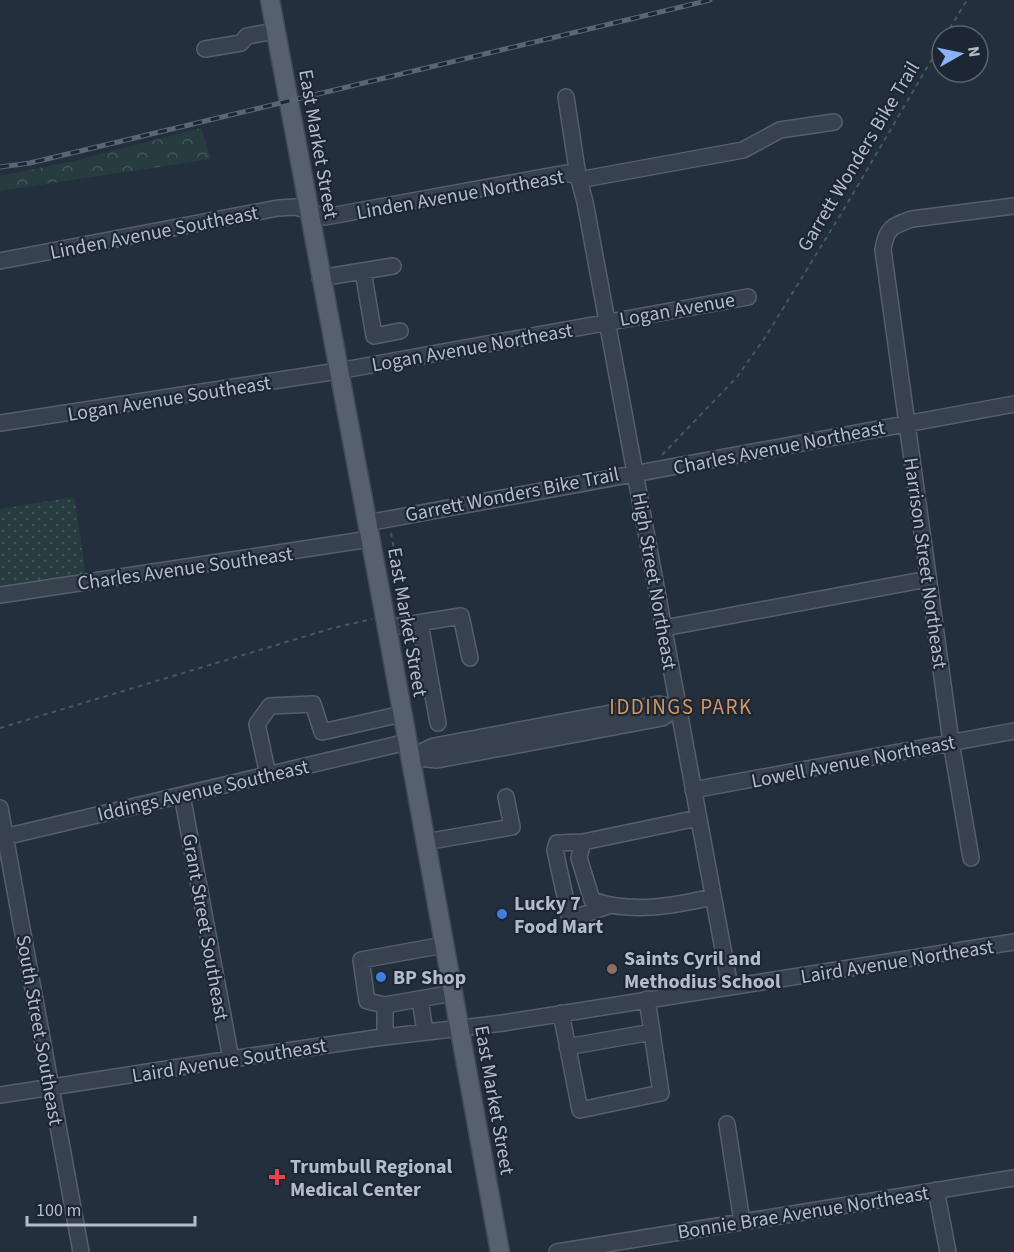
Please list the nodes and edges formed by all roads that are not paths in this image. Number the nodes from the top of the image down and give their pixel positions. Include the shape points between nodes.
1 (270, 0) edge
2 (275, 31) junction
3 (205, 49) dead end
4 (566, 97) dead end
5 (834, 122) dead end
6 (578, 176) junction
7 (1014, 206) edge
8 (308, 211) junction
9 (0, 261) edge
10 (393, 266) dead end
11 (363, 271) junction
12 (320, 278) junction
13 (748, 297) dead end
14 (606, 322) junction
15 (400, 331) dead end
16 (338, 371) junction
17 (1014, 404) edge
18 (0, 423) edge
19 (907, 423) junction
20 (642, 472) junction
21 (369, 531) junction
22 (928, 579) junction
23 (0, 595) edge
24 (386, 622) junction
25 (420, 623) junction
26 (664, 628) junction
27 (470, 658) dead end
28 (678, 708) junction
29 (402, 714) junction
30 (438, 723) dead end
31 (1014, 731) edge
32 (951, 742) junction
33 (408, 750) junction
34 (268, 775) junction
35 (693, 790) junction
36 (182, 795) junction
37 (506, 797) dead end
38 (0, 808) edge
39 (698, 818) junction
40 (2, 838) edge
41 (425, 842) junction
42 (583, 842) junction
43 (972, 858) dead end
44 (713, 897) junction
45 (608, 906) junction
46 (1014, 942) edge
47 (444, 945) junction
48 (730, 987) junction
49 (453, 993) junction
50 (420, 999) junction
51 (647, 999) junction
52 (385, 1005) junction
53 (561, 1013) junction
54 (459, 1028) junction
55 (425, 1032) junction
56 (652, 1032) junction
57 (385, 1037) junction
58 (567, 1047) junction
59 (231, 1059) junction
60 (51, 1087) junction
61 (0, 1095) edge
62 (727, 1124) dead end
63 (1014, 1178) edge
64 (936, 1190) junction
65 (742, 1222) junction
66 (81, 1252) edge
67 (500, 1252) edge
68 (557, 1252) edge
69 (948, 1252) edge

1 - 2 main road, East Market Street
2 - 3 street via 247,36 241,43
2 - 8 main road, East Market Street
4 - 6 street, High Street Northeast
5 - 6 street, Linden Avenue Northeast via 780,130 743,150 584,179
6 - 8 street, Linden Avenue Northeast via 566,173 325,217
6 - 14 street, High Street Northeast
7 - 19 street, Harrison Street Northeast via 912,219 888,231 883,250
8 - 9 street, Linden Avenue Southeast via 291,206 278,208
8 - 12 main road, East Market Street
10 - 11 street
11 - 12 street
11 - 15 street via 374,336
12 - 16 main road, East Market Street
13 - 14 street, Logan Avenue
14 - 16 street, Logan Avenue Northeast
14 - 20 street, High Street Northeast
16 - 18 street, Logan Avenue Southeast
16 - 21 main road, East Market Street
17 - 19 street, Charles Avenue Northeast
19 - 20 street, Charles Avenue Northeast
19 - 22 street, Harrison Street Northeast
20 - 21 street, Charles Avenue Northeast
20 - 26 street, High Street Northeast
21 - 23 street, Charles Avenue Southeast
21 - 24 main road, East Market Street
22 - 26 street
22 - 32 street, Harrison Street Northeast
24 - 25 street
24 - 29 main road, East Market Street
25 - 27 street via 461,616
25 - 30 street
26 - 28 street, High Street Northeast
28 - 33 street, Iddings Avenue Southeast via 662,718 437,760
28 - 35 street, High Street Northeast
29 - 33 main road, East Market Street
29 - 34 street via 322,732 313,704 270,706 256,724
31 - 32 street, Lowell Avenue Northeast
32 - 35 street, Lowell Avenue Northeast
32 - 43 street, Harrison Street Northeast
33 - 34 street, Iddings Avenue Southeast
33 - 41 main road, East Market Street
34 - 36 street, Iddings Avenue Southeast
35 - 39 street, High Street Northeast
36 - 40 street, Iddings Avenue Southeast
36 - 59 street, Grant Street Southeast
37 - 41 street via 512,827
38 - 40 street, South Street Southeast
39 - 42 street
39 - 44 street, High Street Northeast
40 - 60 street, South Street Southeast
41 - 47 main road, East Market Street
42 - 45 street via 579,858 592,900
42 - 45 street via 557,843 555,850 569,915 577,917
44 - 45 street via 640,909
44 - 48 street, High Street Northeast
46 - 48 street, Laird Avenue Northeast
47 - 49 main road, East Market Street
47 - 52 street via 361,960 368,1001
48 - 51 street, Laird Avenue Northeast
49 - 50 street
49 - 54 main road, East Market Street
50 - 52 street
50 - 55 street
51 - 53 street, Laird Avenue Northeast
51 - 56 street
52 - 57 street
53 - 54 street, Laird Avenue Northeast
53 - 58 street
54 - 55 street, Laird Avenue Southeast
54 - 67 main road, East Market Street
55 - 57 street, Laird Avenue Southeast
56 - 58 street
56 - 58 street via 661,1093 580,1110
57 - 59 street, Laird Avenue Southeast
59 - 60 street, Laird Avenue Southeast
60 - 61 street, Laird Avenue Southeast
60 - 66 street, South Street Southeast
62 - 65 street
63 - 64 street, Bonnie Brae Avenue Northeast
64 - 65 street, Bonnie Brae Avenue Northeast
64 - 69 street
65 - 68 street, Bonnie Brae Avenue Northeast

